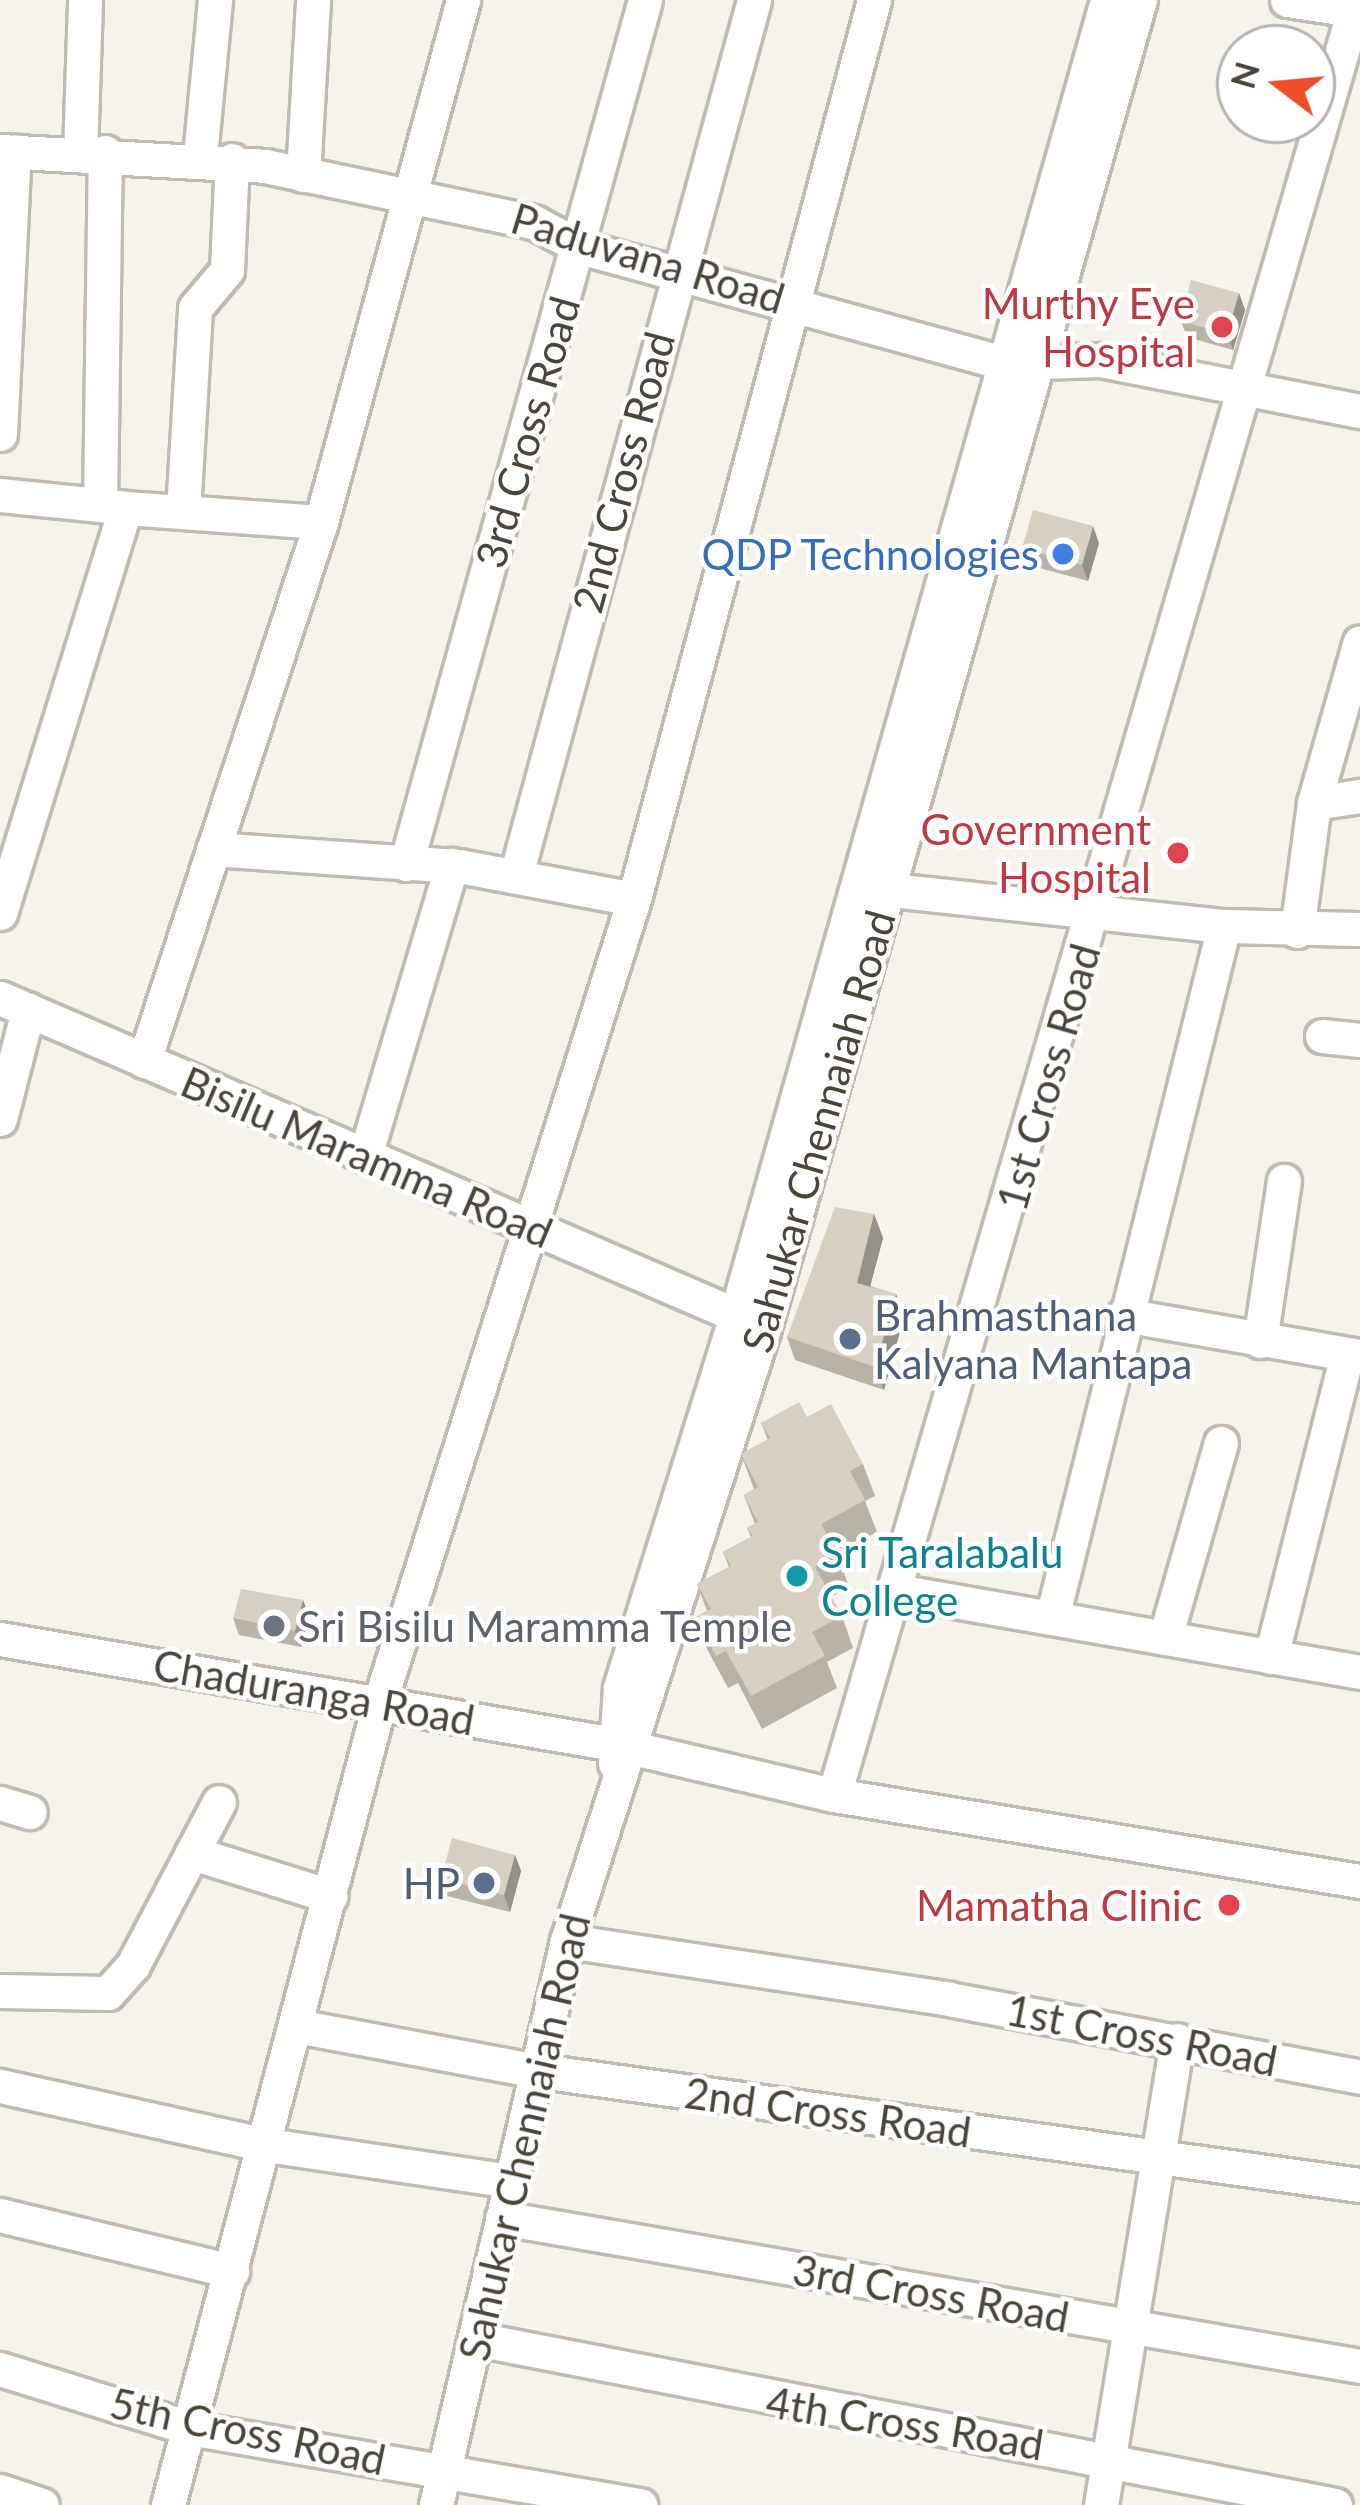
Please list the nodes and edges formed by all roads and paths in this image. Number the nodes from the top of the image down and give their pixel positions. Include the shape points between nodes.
1 (85, 0) edge
2 (215, 0) edge
3 (313, 0) edge
4 (464, 0) edge
5 (645, 0) edge
6 (754, 0) edge
7 (874, 0) edge
8 (1107, 0) edge
9 (1140, 0) edge
10 (1287, 0) edge
11 (1357, 11) edge
12 (7, 151) edge
13 (92, 153) junction
14 (216, 158) junction
15 (303, 175) junction
16 (410, 198) junction
17 (580, 247) junction
18 (676, 272) junction
19 (799, 304) junction
20 (1020, 362) junction
21 (1243, 388) junction
22 (1360, 411) edge
23 (0, 434) edge
24 (0, 495) edge
25 (112, 506) junction
26 (183, 512) junction
27 (321, 522) junction
28 (1360, 642) edge
29 (1360, 796) edge
30 (1314, 803) junction
31 (213, 849) junction
32 (406, 863) junction
33 (452, 865) junction
34 (516, 875) junction
35 (872, 887) junction
36 (634, 899) junction
37 (1099, 907) junction
38 (0, 913) edge
39 (1224, 926) junction
40 (1360, 929) edge
41 (1297, 931) junction
42 (14, 1004) edge
43 (1322, 1036) dead end
44 (1360, 1040) edge
45 (144, 1061) junction
46 (0, 1119) edge
47 (365, 1156) junction
48 (1284, 1181) dead end
49 (529, 1228) junction
50 (736, 1315) junction
51 (1124, 1315) junction
52 (1260, 1341) junction
53 (1354, 1355) edge
54 (1221, 1443) dead end
55 (896, 1591) junction
56 (1052, 1618) junction
57 (1165, 1638) junction
58 (0, 1639) edge
59 (1271, 1657) junction
60 (1360, 1672) edge
61 (380, 1701) junction
62 (619, 1754) junction
63 (833, 1795) junction
64 (219, 1802) dead end
65 (192, 1853) junction
66 (1360, 1881) edge
67 (330, 1896) junction
68 (567, 1941) junction
69 (0, 1991) edge
70 (297, 2026) junction
71 (1177, 2040) junction
72 (533, 2070) junction
73 (1360, 2077) edge
74 (0, 2086) edge
75 (267, 2145) junction
76 (1159, 2160) junction
77 (511, 2181) junction
78 (1360, 2185) edge
79 (0, 2215) edge
80 (502, 2218) junction
81 (232, 2271) junction
82 (1128, 2328) junction
83 (476, 2339) junction
84 (1360, 2366) edge
85 (0, 2368) edge
86 (189, 2428) junction
87 (1108, 2456) junction
88 (440, 2489) edge
89 (0, 2491) edge
90 (42, 2505) edge
91 (168, 2505) edge
92 (640, 2505) edge
93 (1101, 2505) edge
94 (1335, 2505) edge

1 - 13 street
2 - 14 street
3 - 15 street
4 - 16 street
5 - 17 street, 3rd Cross Road
6 - 18 street, 2nd Cross Road
7 - 19 street
8 - 20 street, Sahukar Chennaiah Road
9 - 20 street, Sahukar Chennaiah Road
10 - 11 street
11 - 21 street, 1st Cross Road
12 - 13 street, Paduvana Road
12 - 23 street
13 - 14 street, Paduvana Road
13 - 25 street
14 - 15 street, Paduvana Road
14 - 26 street via 227,270 195,308
15 - 16 street, Paduvana Road
16 - 17 street, Paduvana Road via 534,221
16 - 27 street
17 - 18 street, Paduvana Road
17 - 32 street, 3rd Cross Road
18 - 19 street, Paduvana Road
18 - 34 street, 2nd Cross Road
19 - 20 street, Paduvana Road
19 - 36 street
20 - 21 street, Paduvana Road via 1100,360
20 - 35 street, Sahukar Chennaiah Road
21 - 22 street, Paduvana Road
21 - 37 street, 1st Cross Road
24 - 25 street
25 - 26 street
25 - 38 street
26 - 27 street
27 - 31 street
28 - 30 street
29 - 30 street
30 - 41 street
31 - 32 street
31 - 45 street
32 - 33 street
33 - 34 street
33 - 47 street
34 - 36 street
35 - 37 street
35 - 50 street, Sahukar Chennaiah Road
35 - 62 street, Sahukar Chennaiah Road via 763,1331
36 - 49 street
37 - 39 street
37 - 55 street, 1st Cross Road
39 - 41 street
39 - 51 street
40 - 41 street
42 - 45 street, Bisilu Maramma Road
42 - 46 street
43 - 44 street
45 - 47 street, Bisilu Maramma Road
47 - 49 street, Bisilu Maramma Road
48 - 52 street
49 - 50 street, Bisilu Maramma Road
49 - 61 street
50 - 62 street, Sahukar Chennaiah Road via 620,1688
51 - 52 street
51 - 56 street
52 - 53 street
53 - 59 street
54 - 57 street
55 - 56 street
55 - 63 street, 1st Cross Road
56 - 57 street
57 - 59 street
58 - 61 street, Chaduranga Road
59 - 60 street
61 - 62 street, Chaduranga Road
61 - 67 street
62 - 63 street, Chaduranga Road
62 - 68 street, Sahukar Chennaiah Road
63 - 66 street, Chaduranga Road
64 - 65 street
65 - 67 street
65 - 69 street via 133,1965 108,1993
67 - 70 street
68 - 71 street, 1st Cross Road
68 - 72 street, Sahukar Chennaiah Road
70 - 72 street, 2nd Cross Road
70 - 75 street
71 - 73 street, 1st Cross Road
71 - 76 street
72 - 76 street, 2nd Cross Road
72 - 77 street, Sahukar Chennaiah Road
74 - 75 street
75 - 77 street
75 - 81 street
76 - 78 street, 2nd Cross Road
76 - 82 street
77 - 80 street, Sahukar Chennaiah Road
79 - 81 street
80 - 82 street, 3rd Cross Road
80 - 83 street, Sahukar Chennaiah Road
81 - 86 street
82 - 84 street, 3rd Cross Road
82 - 87 street
83 - 87 street, 4th Cross Road via 774,2402
83 - 88 street, Sahukar Chennaiah Road
85 - 86 street, 5th Cross Road
86 - 88 street, 5th Cross Road
86 - 91 street
87 - 93 street
87 - 94 street, 4th Cross Road
88 - 92 street, 5th Cross Road
89 - 90 street

